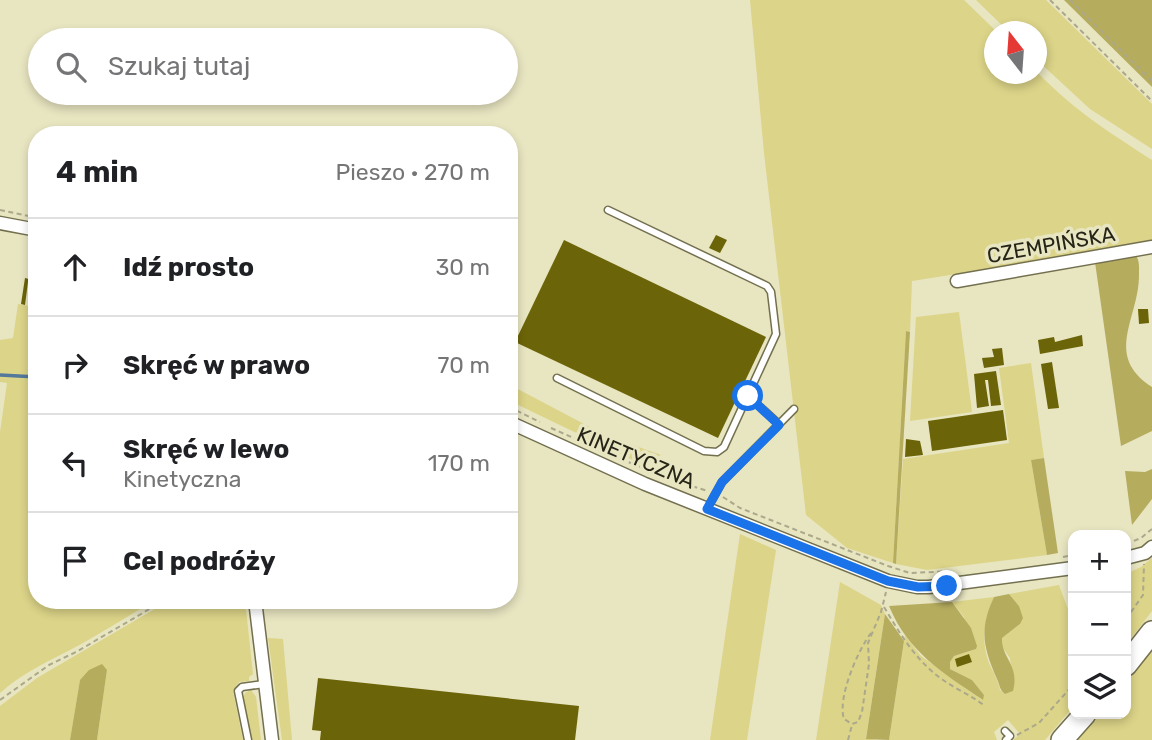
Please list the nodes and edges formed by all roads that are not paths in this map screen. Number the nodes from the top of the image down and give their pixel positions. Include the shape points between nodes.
1 (608, 210) dead end
2 (0, 223) edge
3 (28, 228) edge
4 (1152, 247) edge
5 (957, 281) dead end
6 (557, 378) dead end
7 (748, 396) junction
8 (794, 410) dead end
9 (779, 425) junction
10 (518, 426) edge
11 (707, 509) junction
12 (1148, 550) edge
13 (1131, 556) edge
14 (1068, 569) edge
15 (256, 609) edge
16 (1152, 632) edge
17 (1131, 659) edge
18 (265, 684) junction
19 (1081, 719) edge
20 (248, 740) edge
21 (272, 740) edge
22 (1062, 740) edge

1 - 7 lane via 769,288 776,334
2 - 3 street
4 - 5 street, CZEMPIŃSKA
6 - 7 lane via 708,453 724,447
7 - 9 lane
8 - 9 lane
9 - 11 lane via 722,482
10 - 11 street, KINETYCZNA
11 - 14 street, KINETYCZNA via 904,585 929,587
12 - 13 street
15 - 18 street
16 - 17 highway
18 - 20 lane via 238,691
18 - 21 street
19 - 22 highway

